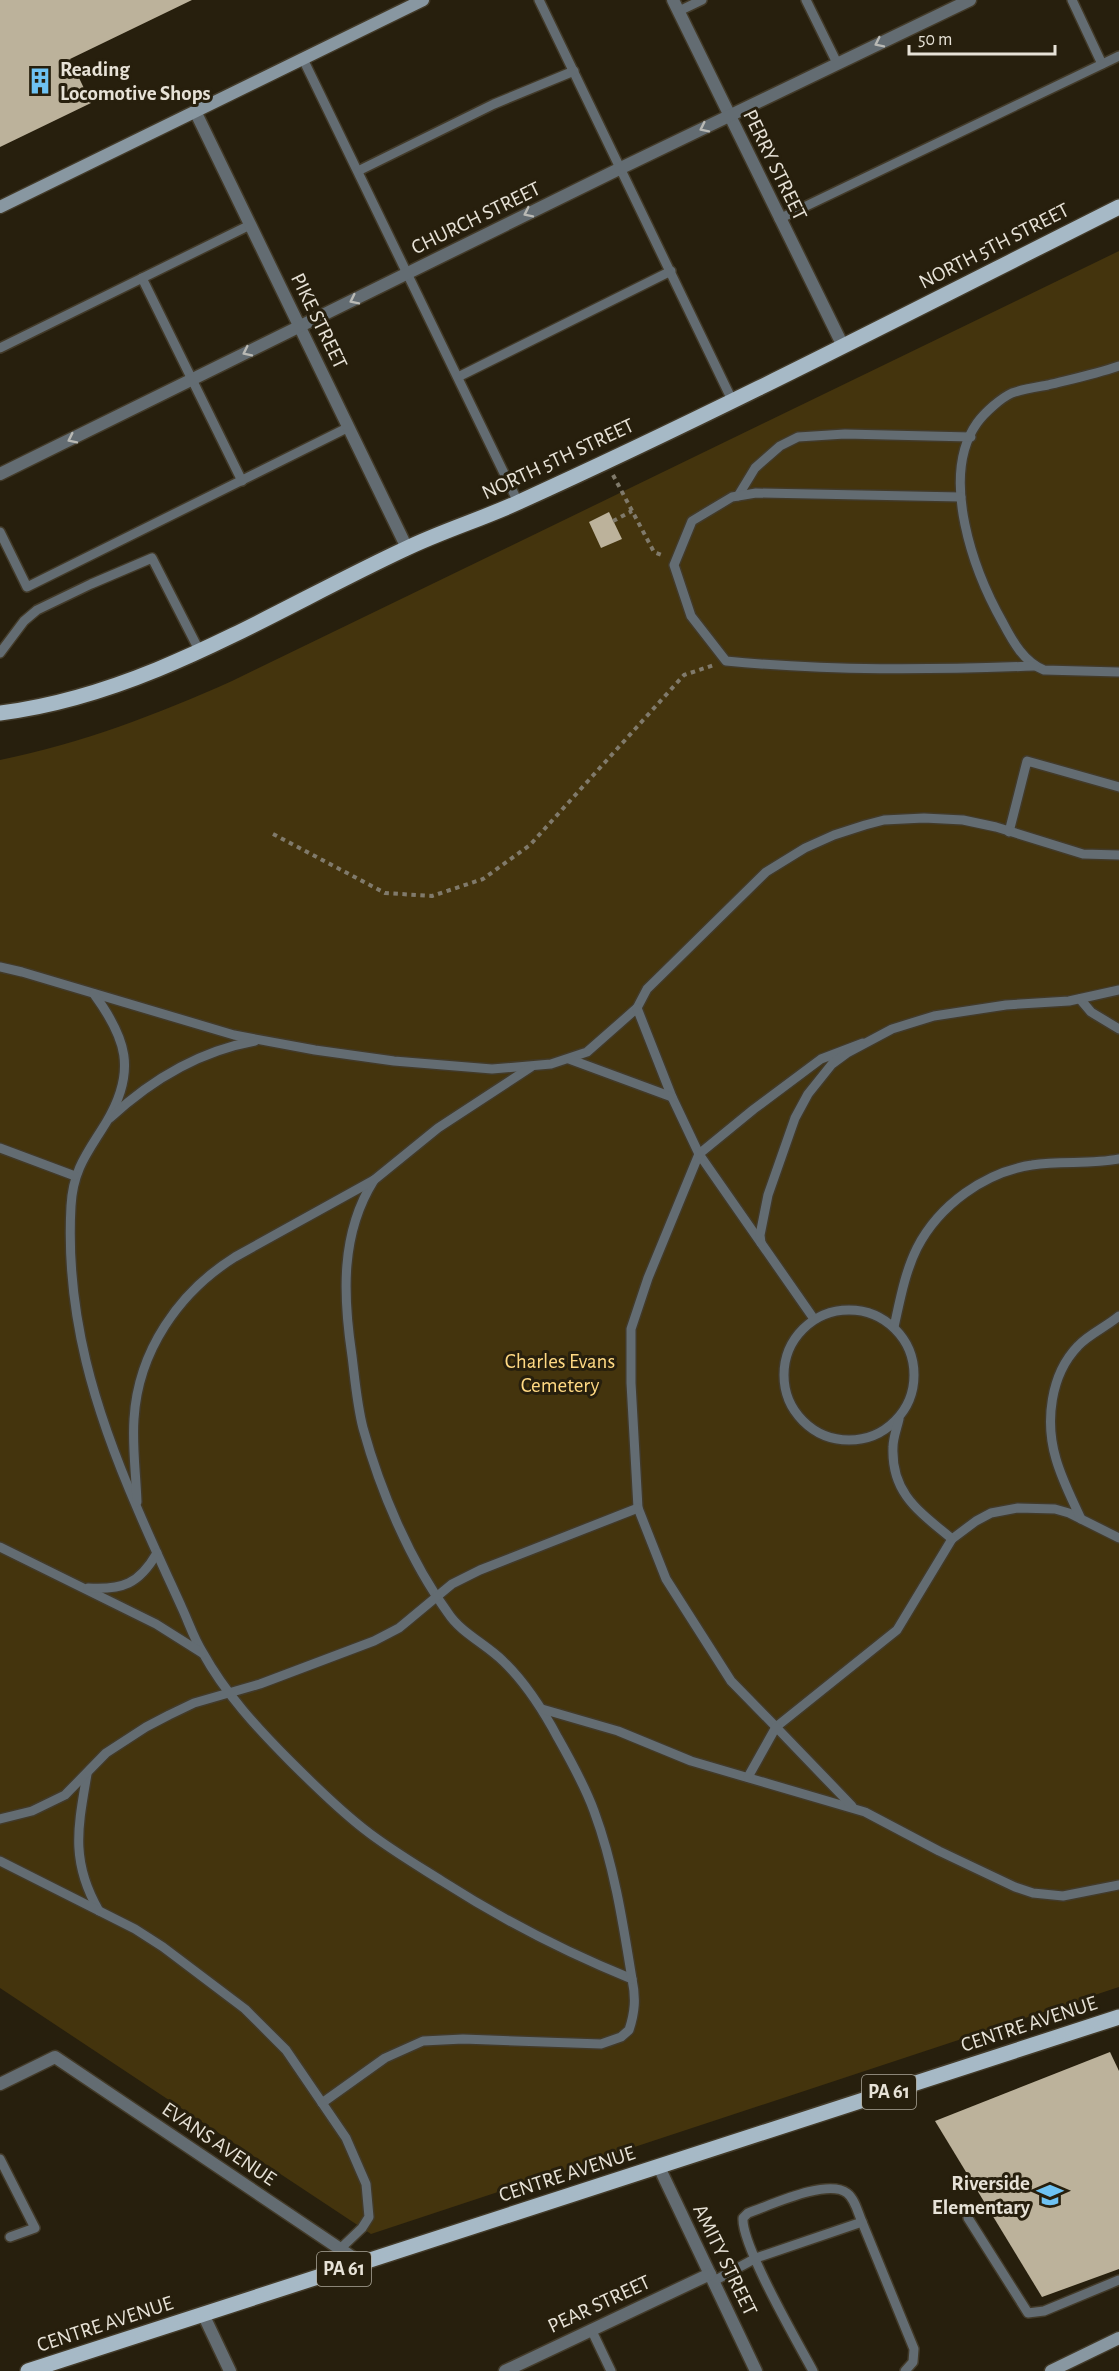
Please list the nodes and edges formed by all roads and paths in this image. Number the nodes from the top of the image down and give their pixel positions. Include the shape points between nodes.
1 (423, 0) edge
2 (539, 0) edge
3 (702, 0) edge
4 (806, 0) edge
5 (970, 0) edge
6 (1072, 0) edge
7 (676, 6) edge
8 (1119, 56) edge
9 (303, 59) junction
10 (837, 63) junction
11 (1102, 63) junction
12 (574, 71) junction
13 (195, 111) junction
14 (730, 116) junction
15 (621, 168) junction
16 (358, 171) junction
17 (0, 207) edge
18 (1119, 207) edge
19 (779, 219) junction
20 (250, 225) junction
21 (671, 271) junction
22 (408, 273) junction
23 (142, 278) junction
24 (300, 327) junction
25 (843, 346) junction
26 (0, 348) edge
27 (1119, 366) edge
28 (458, 377) junction
29 (193, 380) junction
30 (732, 400) junction
31 (349, 427) junction
32 (971, 436) junction
33 (606, 460) junction
34 (0, 474) edge
35 (242, 481) junction
36 (738, 496) junction
37 (961, 498) junction
38 (518, 502) junction
39 (632, 512) junction
40 (613, 521) dead end
41 (0, 532) edge
42 (407, 548) junction
43 (676, 560) junction
44 (199, 650) junction
45 (0, 653) edge
46 (726, 660) junction
47 (1035, 666) junction
48 (1119, 672) edge
49 (0, 713) edge
50 (1119, 787) edge
51 (1009, 832) junction
52 (273, 834) dead end
53 (1119, 855) edge
54 (0, 967) edge
55 (1119, 990) edge
56 (94, 994) junction
57 (1080, 999) junction
58 (637, 1008) junction
59 (1119, 1029) edge
60 (260, 1040) junction
61 (863, 1043) junction
62 (569, 1059) junction
63 (531, 1067) junction
64 (672, 1097) junction
65 (106, 1122) junction
66 (0, 1148) edge
67 (699, 1154) junction
68 (1119, 1160) edge
69 (75, 1176) junction
70 (374, 1180) junction
71 (761, 1243) junction
72 (1119, 1316) edge
73 (814, 1319) junction
74 (894, 1327) junction
75 (899, 1419) junction
76 (137, 1507) junction
77 (638, 1508) junction
78 (1081, 1519) junction
79 (1119, 1538) edge
80 (952, 1539) junction
81 (0, 1547) edge
82 (157, 1553) junction
83 (82, 1588) junction
84 (437, 1596) junction
85 (202, 1653) junction
86 (228, 1693) junction
87 (542, 1709) junction
88 (776, 1727) junction
89 (88, 1771) junction
90 (748, 1777) junction
91 (854, 1808) junction
92 (0, 1819) edge
93 (0, 1862) edge
94 (1119, 1885) edge
95 (100, 1912) junction
96 (632, 1979) junction
97 (1118, 2019) edge
98 (0, 2084) edge
99 (322, 2103) junction
100 (0, 2159) edge
101 (659, 2167) junction
102 (968, 2218) dead end
103 (862, 2222) junction
104 (10, 2237) dead end
105 (340, 2249) junction
106 (756, 2258) junction
107 (362, 2263) junction
108 (712, 2278) junction
109 (1119, 2280) edge
110 (203, 2314) junction
111 (591, 2329) junction
112 (1119, 2338) edge
113 (28, 2371) edge
114 (230, 2371) edge
115 (505, 2371) edge
116 (612, 2371) edge
117 (756, 2371) edge
118 (813, 2371) edge
119 (905, 2371) edge
120 (1052, 2371) edge

1 - 9 street
2 - 12 lane
3 - 7 lane
4 - 10 lane
5 -> 10 street, CHURCH STREET
6 - 11 lane
7 - 14 street, PERRY STREET
8 - 11 lane
9 - 13 street
9 - 16 lane
10 - 14 street, CHURCH STREET
11 - 19 lane
12 - 15 lane
12 - 16 lane via 494,104
13 - 17 street
13 - 20 street, PIKE STREET
14 -> 15 street, CHURCH STREET
14 - 19 street, PERRY STREET
15 - 21 lane
15 -> 22 street, CHURCH STREET
16 - 22 lane
18 - 25 main road, NORTH 5TH STREET
19 - 25 street, PERRY STREET
20 - 23 lane
20 - 24 street, PIKE STREET
21 - 28 lane
21 - 30 lane
22 -> 24 street, CHURCH STREET
22 - 28 lane
23 - 26 lane
23 - 29 lane
24 -> 29 street, CHURCH STREET
24 - 31 street, PIKE STREET
25 - 30 main road, NORTH 5TH STREET
27 - 32 lane via 1012,393 977,423
28 - 38 lane
29 -> 34 street, CHURCH STREET
29 - 35 lane
30 - 33 main road, NORTH 5TH STREET
31 - 35 lane
31 - 42 street, PIKE STREET
32 - 36 lane via 798,437 780,446 755,468
32 - 37 lane via 964,453
33 - 38 main road, NORTH 5TH STREET
33 - 39 path
35 - 41 lane via 27,587
36 - 37 lane
36 - 43 lane via 692,521
37 - 47 lane via 970,547 993,607 1010,637
38 - 42 main road, NORTH 5TH STREET
39 - 40 path
39 - 43 path via 654,552
42 - 44 main road, NORTH 5TH STREET
43 - 46 lane via 674,565 691,616
44 - 45 lane via 152,558 37,610
44 - 49 main road, NORTH 5TH STREET via 98,691
46 - 47 lane via 801,668 929,670
46 - 52 path via 684,675 530,845 483,879 432,896 385,893
47 - 48 lane via 1044,670
50 - 51 lane via 1027,761
51 - 53 lane via 1083,854
51 - 58 lane via 963,820 884,820 812,844 752,884 647,989
54 - 56 lane
55 - 57 lane
56 - 60 lane
56 - 65 lane via 117,1029 124,1060 121,1090
57 - 59 lane via 1091,1012
57 - 61 lane via 934,1016 908,1022
58 - 62 lane via 587,1052
58 - 64 lane
60 - 63 lane via 394,1061 492,1069
60 - 65 lane via 222,1048 195,1060 144,1089
61 - 67 lane via 820,1059
61 - 71 lane via 832,1064 795,1118 768,1195
62 - 63 lane
62 - 64 lane
63 - 70 lane via 438,1128
64 - 67 lane
65 - 69 lane
66 - 69 lane
67 - 71 lane
67 - 77 lane via 631,1329
68 - 74 lane via 1030,1165 998,1174 971,1188 948,1208 917,1248
69 - 76 lane via 70,1244 77,1324 98,1408
70 - 76 lane via 216,1269 178,1305 152,1348 139,1380 134,1419
70 - 84 lane via 357,1216 345,1274 357,1394 381,1482 410,1548
71 - 73 lane
72 - 78 lane via 1078,1345 1060,1371 1050,1411 1055,1458
73 - 74 lane via 852,1309 874,1314
73 - 75 lane via 798,1334 786,1354 783,1373 787,1396 797,1416 814,1431 847,1441 881,1433
74 - 75 lane via 908,1344 915,1366 911,1399
75 - 80 lane via 893,1458 904,1495
76 - 82 lane
77 - 84 lane via 480,1570
77 - 88 lane via 666,1579 731,1681
78 - 79 lane
78 - 80 lane via 1055,1509 1017,1508 976,1521
80 - 88 lane via 897,1630
81 - 83 lane
82 - 83 lane via 148,1569 127,1584 107,1589
82 - 85 lane
83 - 85 lane via 156,1624
84 - 86 lane via 399,1628 374,1641
84 - 87 lane via 457,1623 516,1675
85 - 86 lane
86 - 89 lane via 194,1703 146,1727 106,1753
86 - 96 lane via 320,1790 395,1852 499,1916
87 - 90 lane
87 - 96 lane via 594,1810 617,1894
88 - 90 lane
88 - 91 lane
89 - 92 lane via 65,1795 32,1811
89 - 95 lane via 79,1821 79,1862 87,1890
90 - 91 lane
91 - 94 lane via 1033,1893 1063,1896
93 - 95 lane
95 - 99 lane via 163,1947 245,2008 286,2050
96 - 99 lane via 635,2007 629,2030 621,2037 601,2044 423,2041 385,2058
97 - 101 main road, CENTRE AVENUE / PA 61
98 - 105 street, EVANS AVENUE via 54,2057
99 - 105 lane via 346,2138 369,2196 369,2217
100 - 104 lane via 35,2228
101 - 107 main road, CENTRE AVENUE / PA 61
101 - 108 street, AMITY STREET
102 - 109 lane via 1028,2313 1044,2311
103 - 106 lane
103 - 106 lane via 851,2197 837,2188 819,2189 747,2213 742,2226
103 - 119 lane via 914,2349 913,2362
105 - 107 street, EVANS AVENUE
106 - 108 lane
106 - 118 lane
107 - 110 main road, CENTRE AVENUE / PA 61
108 - 111 street, PEAR STREET
108 - 117 street, AMITY STREET
110 - 113 main road, CENTRE AVENUE / PA 61
110 - 114 street
111 - 115 street, PEAR STREET
111 - 116 lane
112 - 120 street

